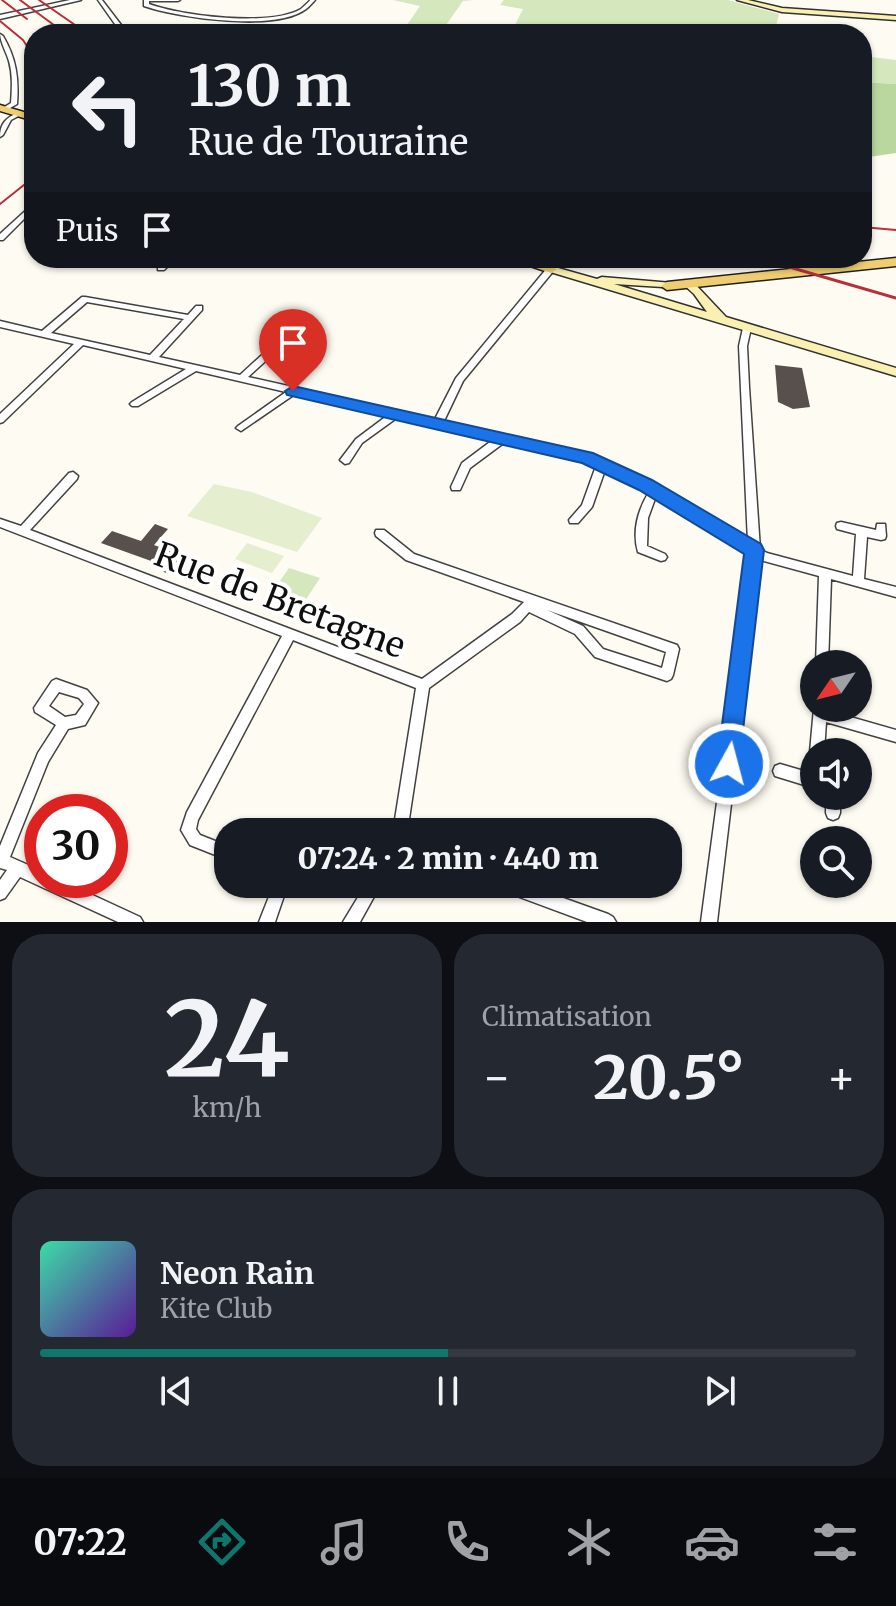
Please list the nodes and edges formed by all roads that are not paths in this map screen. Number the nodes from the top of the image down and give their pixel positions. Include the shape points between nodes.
1 (78, 0) edge
2 (100, 0) edge
3 (146, 0) edge
4 (178, 0) edge
5 (313, 0) edge
6 (740, 0) edge
7 (170, 2) edge
8 (162, 10) junction
9 (0, 17) edge
10 (896, 18) edge
11 (118, 24) edge
12 (0, 36) edge
13 (2, 109) edge
14 (19, 114) junction
15 (24, 115) edge
16 (0, 135) edge
17 (24, 215) edge
18 (0, 238) edge
19 (896, 262) edge
20 (872, 264) edge
21 (547, 268) edge
22 (834, 268) edge
23 (551, 269) junction
24 (748, 278) junction
25 (577, 280) junction
26 (678, 285) junction
27 (707, 298) junction
28 (199, 308) dead end
29 (675, 308) junction
30 (190, 318) junction
31 (728, 323) junction
32 (0, 324) edge
33 (747, 328) junction
34 (44, 334) junction
35 (290, 334) dead end
36 (80, 343) junction
37 (152, 359) junction
38 (193, 369) junction
39 (896, 372) edge
40 (241, 379) junction
41 (293, 391) junction
42 (135, 404) dead end
43 (396, 414) junction
44 (0, 420) edge
45 (438, 423) junction
46 (241, 428) dead end
47 (503, 438) junction
48 (345, 460) dead end
49 (602, 463) junction
50 (73, 476) dead end
51 (456, 487) dead end
52 (655, 490) junction
53 (574, 520) dead end
54 (0, 523) edge
55 (841, 526) dead end
56 (881, 527) dead end
57 (862, 531) junction
58 (22, 532) junction
59 (380, 533) dead end
60 (754, 550) junction
61 (661, 557) dead end
62 (825, 574) junction
63 (858, 582) junction
64 (896, 592) edge
65 (531, 604) junction
66 (579, 623) junction
67 (290, 634) junction
68 (822, 650) edge
69 (423, 685) junction
70 (853, 722) edge
71 (64, 723) dead end
72 (896, 736) edge
73 (780, 771) dead end
74 (800, 777) edge
75 (403, 818) edge
76 (214, 847) edge
77 (1, 860) edge
78 (17, 868) junction
79 (24, 871) edge
80 (0, 893) edge
81 (82, 898) edge
82 (276, 898) edge
83 (366, 898) edge
84 (542, 898) edge
85 (135, 922) edge
86 (267, 922) edge
87 (351, 922) edge
88 (608, 922) edge
89 (709, 922) edge

1 - 9 street
2 - 11 street
3 - 7 street
3 - 8 street
4 - 7 street
5 - 8 street via 305,12 275,18
6 - 10 main road via 792,11
7 - 8 street
12 - 13 street via 14,59 16,85 14,104
13 - 14 main road
14 - 15 main road
14 - 16 street via 9,119
17 - 18 street
19 - 20 main road
21 - 23 main road
22 - 24 main road
23 - 25 main road
23 - 26 main road via 617,282
23 - 45 street via 459,380
24 - 26 main road
24 - 27 main road via 710,286
25 - 26 main road via 627,287
25 - 29 main road
26 - 27 main road via 699,290
26 - 29 main road via 665,295
27 - 29 main road
27 - 31 main road
28 - 30 street
29 - 31 main road
30 - 34 street via 85,299
30 - 37 street
31 - 33 main road
32 - 34 street
33 - 39 main road
33 - 60 street via 743,381
34 - 36 street
35 - 40 street
36 - 37 street
36 - 44 street
37 - 38 street
38 - 40 street
38 - 42 street
40 - 41 street
41 - 43 street
41 - 46 street
43 - 45 street
43 - 48 street via 359,441
45 - 47 street
47 - 49 street
47 - 51 street via 466,466
49 - 52 street
49 - 53 street via 587,507
50 - 58 street
52 - 60 street
52 - 61 street via 640,532 642,549
54 - 58 street, Rue de Bretagne
55 - 57 street
56 - 57 street via 881,536
57 - 63 street
58 - 67 street, Rue de Bretagne
59 - 65 street via 410,557
60 - 62 street
60 - 89 street
62 - 63 street
62 - 68 street
63 - 64 street
65 - 66 street
65 - 69 street
66 - 66 street via 599,653 667,675 673,649
67 - 69 street, Rue de Bretagne
67 - 76 street via 192,817 188,830 195,840
69 - 75 street, Rue de Bretagne
70 - 72 street
71 - 77 street via 43,758
73 - 74 street
77 - 78 street
78 - 79 street
78 - 80 street
81 - 85 street
82 - 86 street
83 - 87 street
84 - 88 street

